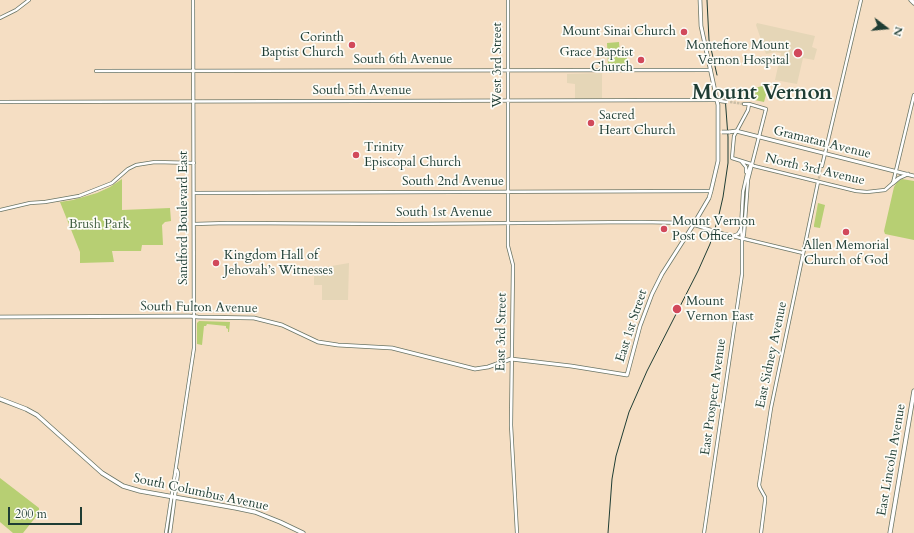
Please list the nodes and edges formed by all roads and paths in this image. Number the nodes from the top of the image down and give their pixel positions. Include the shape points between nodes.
1 (29, 0) edge
2 (193, 0) edge
3 (508, 0) edge
4 (700, 0) edge
5 (861, 0) edge
6 (912, 0) edge
7 (914, 3) edge
8 (0, 18) edge
9 (508, 70) junction
10 (711, 70) junction
11 (193, 71) junction
12 (96, 72) dead end
13 (914, 95) edge
14 (508, 100) junction
15 (723, 101) junction
16 (0, 102) edge
17 (193, 102) junction
18 (744, 104) tunnel mouth
19 (749, 104) junction
20 (508, 131) joint
21 (736, 131) junction
22 (722, 132) junction
23 (759, 137) junction
24 (825, 154) junction
25 (740, 161) junction
26 (194, 163) junction
27 (751, 164) junction
28 (822, 166) tunnel mouth
29 (896, 171) junction
30 (746, 174) junction
31 (908, 174) junction
32 (914, 176) edge
33 (818, 182) junction
34 (893, 183) junction
35 (508, 192) junction
36 (712, 192) junction
37 (194, 193) junction
38 (0, 210) edge
39 (508, 223) junction
40 (194, 224) junction
41 (696, 225) junction
42 (741, 228) junction
43 (733, 237) junction
44 (742, 239) junction
45 (803, 253) junction
46 (0, 317) edge
47 (194, 317) junction
48 (511, 359) junction
49 (627, 375) joint
50 (914, 391) edge
51 (0, 399) edge
52 (173, 497) junction
53 (166, 533) edge
54 (170, 533) edge
55 (303, 533) edge
56 (517, 533) edge
57 (704, 533) edge
58 (761, 533) edge
59 (890, 533) edge

1 - 8 street
2 - 11 street, Sandford Boulevard East
3 - 9 street, West 3rd Street
4 - 10 main road, East 1st Street via 701,26
5 - 24 street
6 - 7 main road
9 - 10 street, South 6th Avenue
9 - 11 street, South 6th Avenue
9 - 14 street, West 3rd Street
10 - 15 main road, East 1st Street
11 - 12 street, South 6th Avenue
11 - 17 street, Sandford Boulevard East
13 - 29 street
14 - 15 street, South 5th Avenue
14 - 17 street, South 5th Avenue
14 - 20 street, West 3rd Street
15 - 22 main road, East 1st Street
16 - 17 street, South 5th Avenue
17 - 26 street, Sandford Boulevard East
18 - 19 street
19 - 21 street
19 - 23 street, East Prospect Avenue via 766,109
20 - 35 street, East 3rd Street
21 - 22 main road, Gramatan Avenue, bridge
21 - 23 main road, Gramatan Avenue
21 - 25 street, North 3rd Avenue via 732,158
22 - 36 main road, East 1st Street
23 - 24 main road, Gramatan Avenue
23 - 27 street, East Prospect Avenue
24 - 28 street
24 - 29 main road, Gramatan Avenue
25 - 27 street, North 3rd Avenue
25 - 30 street via 746,167
26 - 37 street, Sandford Boulevard East
26 - 38 street via 154,162 136,165 112,183 79,196 30,202
27 - 30 street, East Prospect Avenue
27 - 33 street, North 3rd Avenue
27 - 44 street, East Prospect Avenue
29 - 31 main road, Gramatan Avenue
29 - 34 street
30 - 42 street, East Prospect Avenue
31 - 32 main road, Gramatan Avenue
31 - 34 main road
33 - 34 street, North 3rd Avenue via 867,192 885,190
33 - 45 street, East Sidney Avenue
35 - 36 street, South 2nd Avenue
35 - 37 street, South 2nd Avenue
35 - 39 street, East 3rd Street
36 - 41 main road, East 1st Street
37 - 40 street, Sandford Boulevard East
39 - 40 street, South 1st Avenue
39 - 41 street, South 1st Avenue
39 - 48 street, East 3rd Street via 508,246 513,265
40 - 47 street, Sandford Boulevard East
41 - 43 street, South 1st Avenue, bridge
41 - 49 main road, East 1st Street via 662,274 652,294 642,319
42 - 43 street
42 - 44 street, East Prospect Avenue
43 - 44 street, South 1st Avenue
44 - 45 street, South 1st Avenue
44 - 57 street, East Prospect Avenue via 741,280
45 - 58 street, East Sidney Avenue via 771,405 760,481 760,488 765,497
46 - 47 main road, South Fulton Avenue
47 - 48 main road, South Fulton Avenue via 265,320 282,324 318,342 392,348 475,369
47 - 52 street, Sandford Boulevard East via 194,348
48 - 49 main road, South Fulton Avenue
48 - 56 street, East 3rd Street via 511,425
50 - 59 main road, East Lincoln Avenue
51 - 52 main road, South Columbus Avenue via 37,415 115,482 134,490
52 - 53 street, Sandford Boulevard East
52 - 54 street, Sandford Boulevard East
52 - 55 main road, South Columbus Avenue via 250,511

